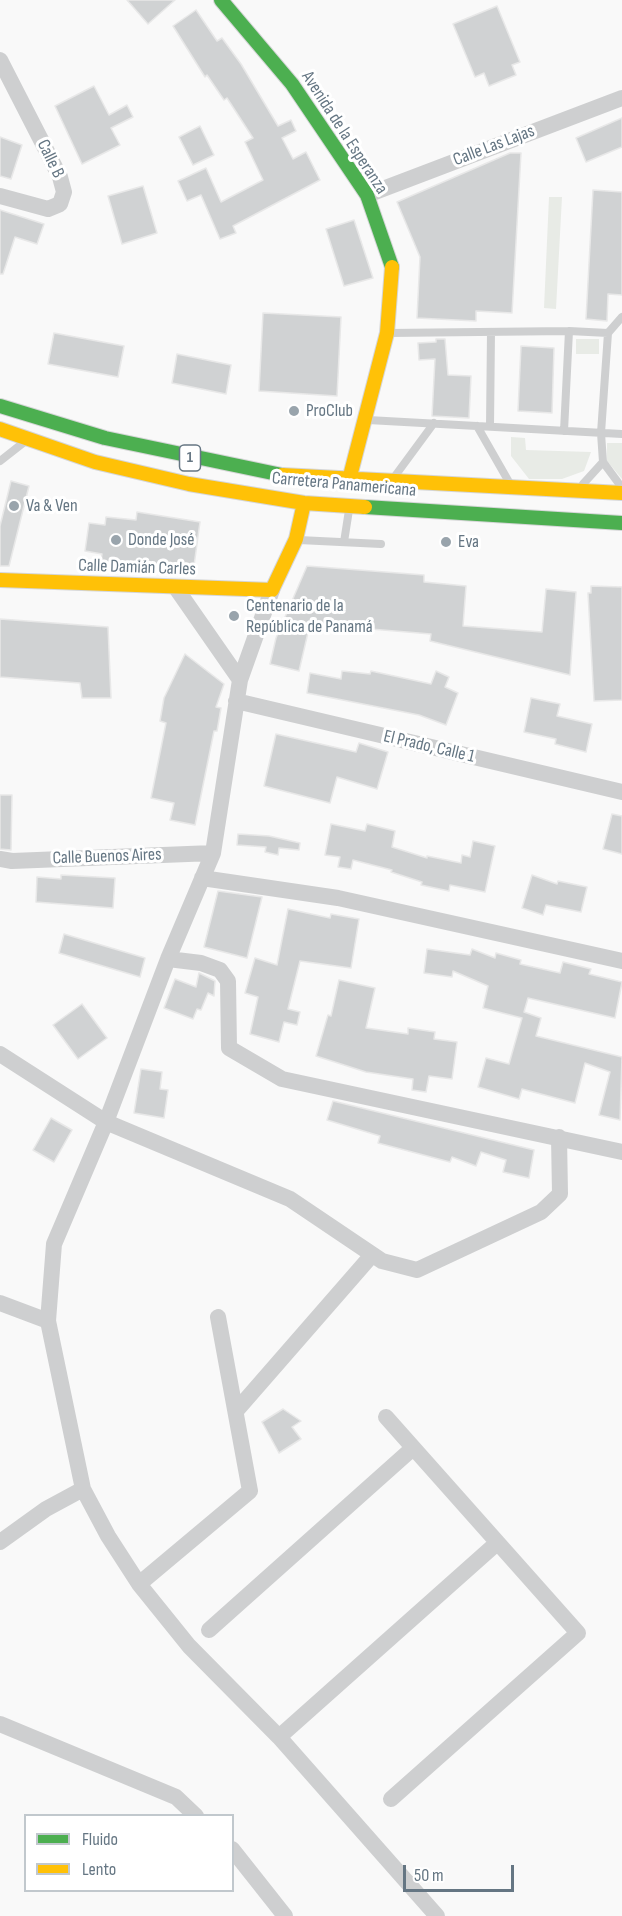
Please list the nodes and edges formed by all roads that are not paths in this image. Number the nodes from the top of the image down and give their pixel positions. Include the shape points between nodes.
1 (220, 0) edge
2 (0, 60) edge
3 (622, 98) edge
4 (367, 195) junction
5 (0, 196) edge
6 (622, 317) edge
7 (569, 331) junction
8 (491, 332) junction
9 (387, 333) junction
10 (608, 333) junction
11 (0, 406) edge
12 (364, 419) junction
13 (434, 423) junction
14 (477, 426) junction
15 (490, 426) junction
16 (0, 429) edge
17 (564, 431) junction
18 (601, 433) junction
19 (622, 434) edge
20 (28, 439) junction
21 (0, 461) edge
22 (603, 462) junction
23 (349, 480) junction
24 (388, 482) junction
25 (512, 487) junction
26 (622, 488) edge
27 (577, 491) junction
28 (622, 493) edge
29 (304, 503) junction
30 (334, 505) junction
31 (350, 506) junction
32 (622, 512) edge
33 (509, 516) junction
34 (622, 523) edge
35 (296, 539) junction
36 (344, 542) junction
37 (381, 544) dead end
38 (0, 580) edge
39 (176, 588) junction
40 (272, 590) junction
41 (240, 680) junction
42 (236, 701) junction
43 (622, 792) edge
44 (213, 853) junction
45 (0, 859) edge
46 (202, 878) junction
47 (168, 959) junction
48 (622, 961) edge
49 (0, 1054) edge
50 (106, 1122) junction
51 (559, 1137) junction
52 (622, 1152) edge
53 (372, 1255) junction
54 (0, 1303) edge
55 (218, 1317) dead end
56 (48, 1321) junction
57 (236, 1411) junction
58 (386, 1417) dead end
59 (413, 1448) junction
60 (83, 1489) junction
61 (0, 1542) edge
62 (497, 1542) junction
63 (139, 1584) junction
64 (209, 1630) dead end
65 (0, 1724) edge
66 (279, 1737) junction
67 (391, 1799) dead end
68 (195, 1814) edge
69 (234, 1852) edge
70 (285, 1916) edge
71 (436, 1916) edge

1 - 4 main road, Avenida de la Esperanza via 292,84
2 - 5 street, Calle B via 64,192 60,204 48,209
3 - 4 street, Calle Las Lajas
4 - 9 main road, Avenida de la Esperanza via 392,268
6 - 10 lane
7 - 8 lane
7 - 10 lane
7 - 17 lane
8 - 9 lane
8 - 15 lane
9 - 12 main road, Avenida de la Esperanza
10 - 18 lane
11 - 23 main road, Carretera Panamericana / 1 via 105,438 194,458 289,476
12 - 13 lane
12 - 23 main road, Avenida de la Esperanza
13 - 14 lane
13 - 24 lane
14 - 15 lane
14 - 25 lane
15 - 17 lane
16 - 20 main road, Carretera Panamericana / 1
17 - 18 lane
18 - 19 lane
18 - 22 lane
20 - 21 lane
20 - 29 main road, Carretera Panamericana / 1 via 95,462 178,482
22 - 26 lane
22 - 27 lane
23 - 24 main road, Carretera Panamericana / 1
24 - 25 main road, Carretera Panamericana / 1
24 - 29 main road via 344,492 310,491
25 - 27 main road, Carretera Panamericana / 1
27 - 28 main road, Carretera Panamericana / 1
29 - 30 main road, Carretera Panamericana / 1
29 - 35 main road
30 - 31 main road, Carretera Panamericana / 1
30 - 35 main road
31 - 33 main road, Carretera Panamericana / 1
31 - 36 lane
32 - 33 main road, 1 via 532,508
33 - 34 main road, Carretera Panamericana / 1
35 - 36 lane
35 - 40 main road
36 - 37 lane
38 - 39 main road, Calle Damián Carles
39 - 40 main road, Calle Damián Carles
39 - 41 street
40 - 41 street
41 - 42 street
42 - 43 street, El Prado, Calle 1
42 - 44 street
44 - 45 street, Calle Buenos Aires
44 - 46 street
46 - 47 street
46 - 48 street via 338,898
47 - 50 street
47 - 51 street via 220,970 228,981 229,1048 282,1078
49 - 50 street
50 - 53 street via 290,1199
50 - 56 street via 54,1244
51 - 52 street
51 - 53 street via 560,1194 541,1212 417,1270
53 - 57 street
54 - 56 street
55 - 57 street
56 - 60 street
57 - 63 street via 250,1491
58 - 59 street
59 - 62 street
59 - 64 street
60 - 61 street via 46,1509
60 - 63 street
62 - 66 street
62 - 67 street via 578,1633
63 - 66 street via 189,1646
65 - 68 street via 176,1797
66 - 71 street
69 - 70 street

